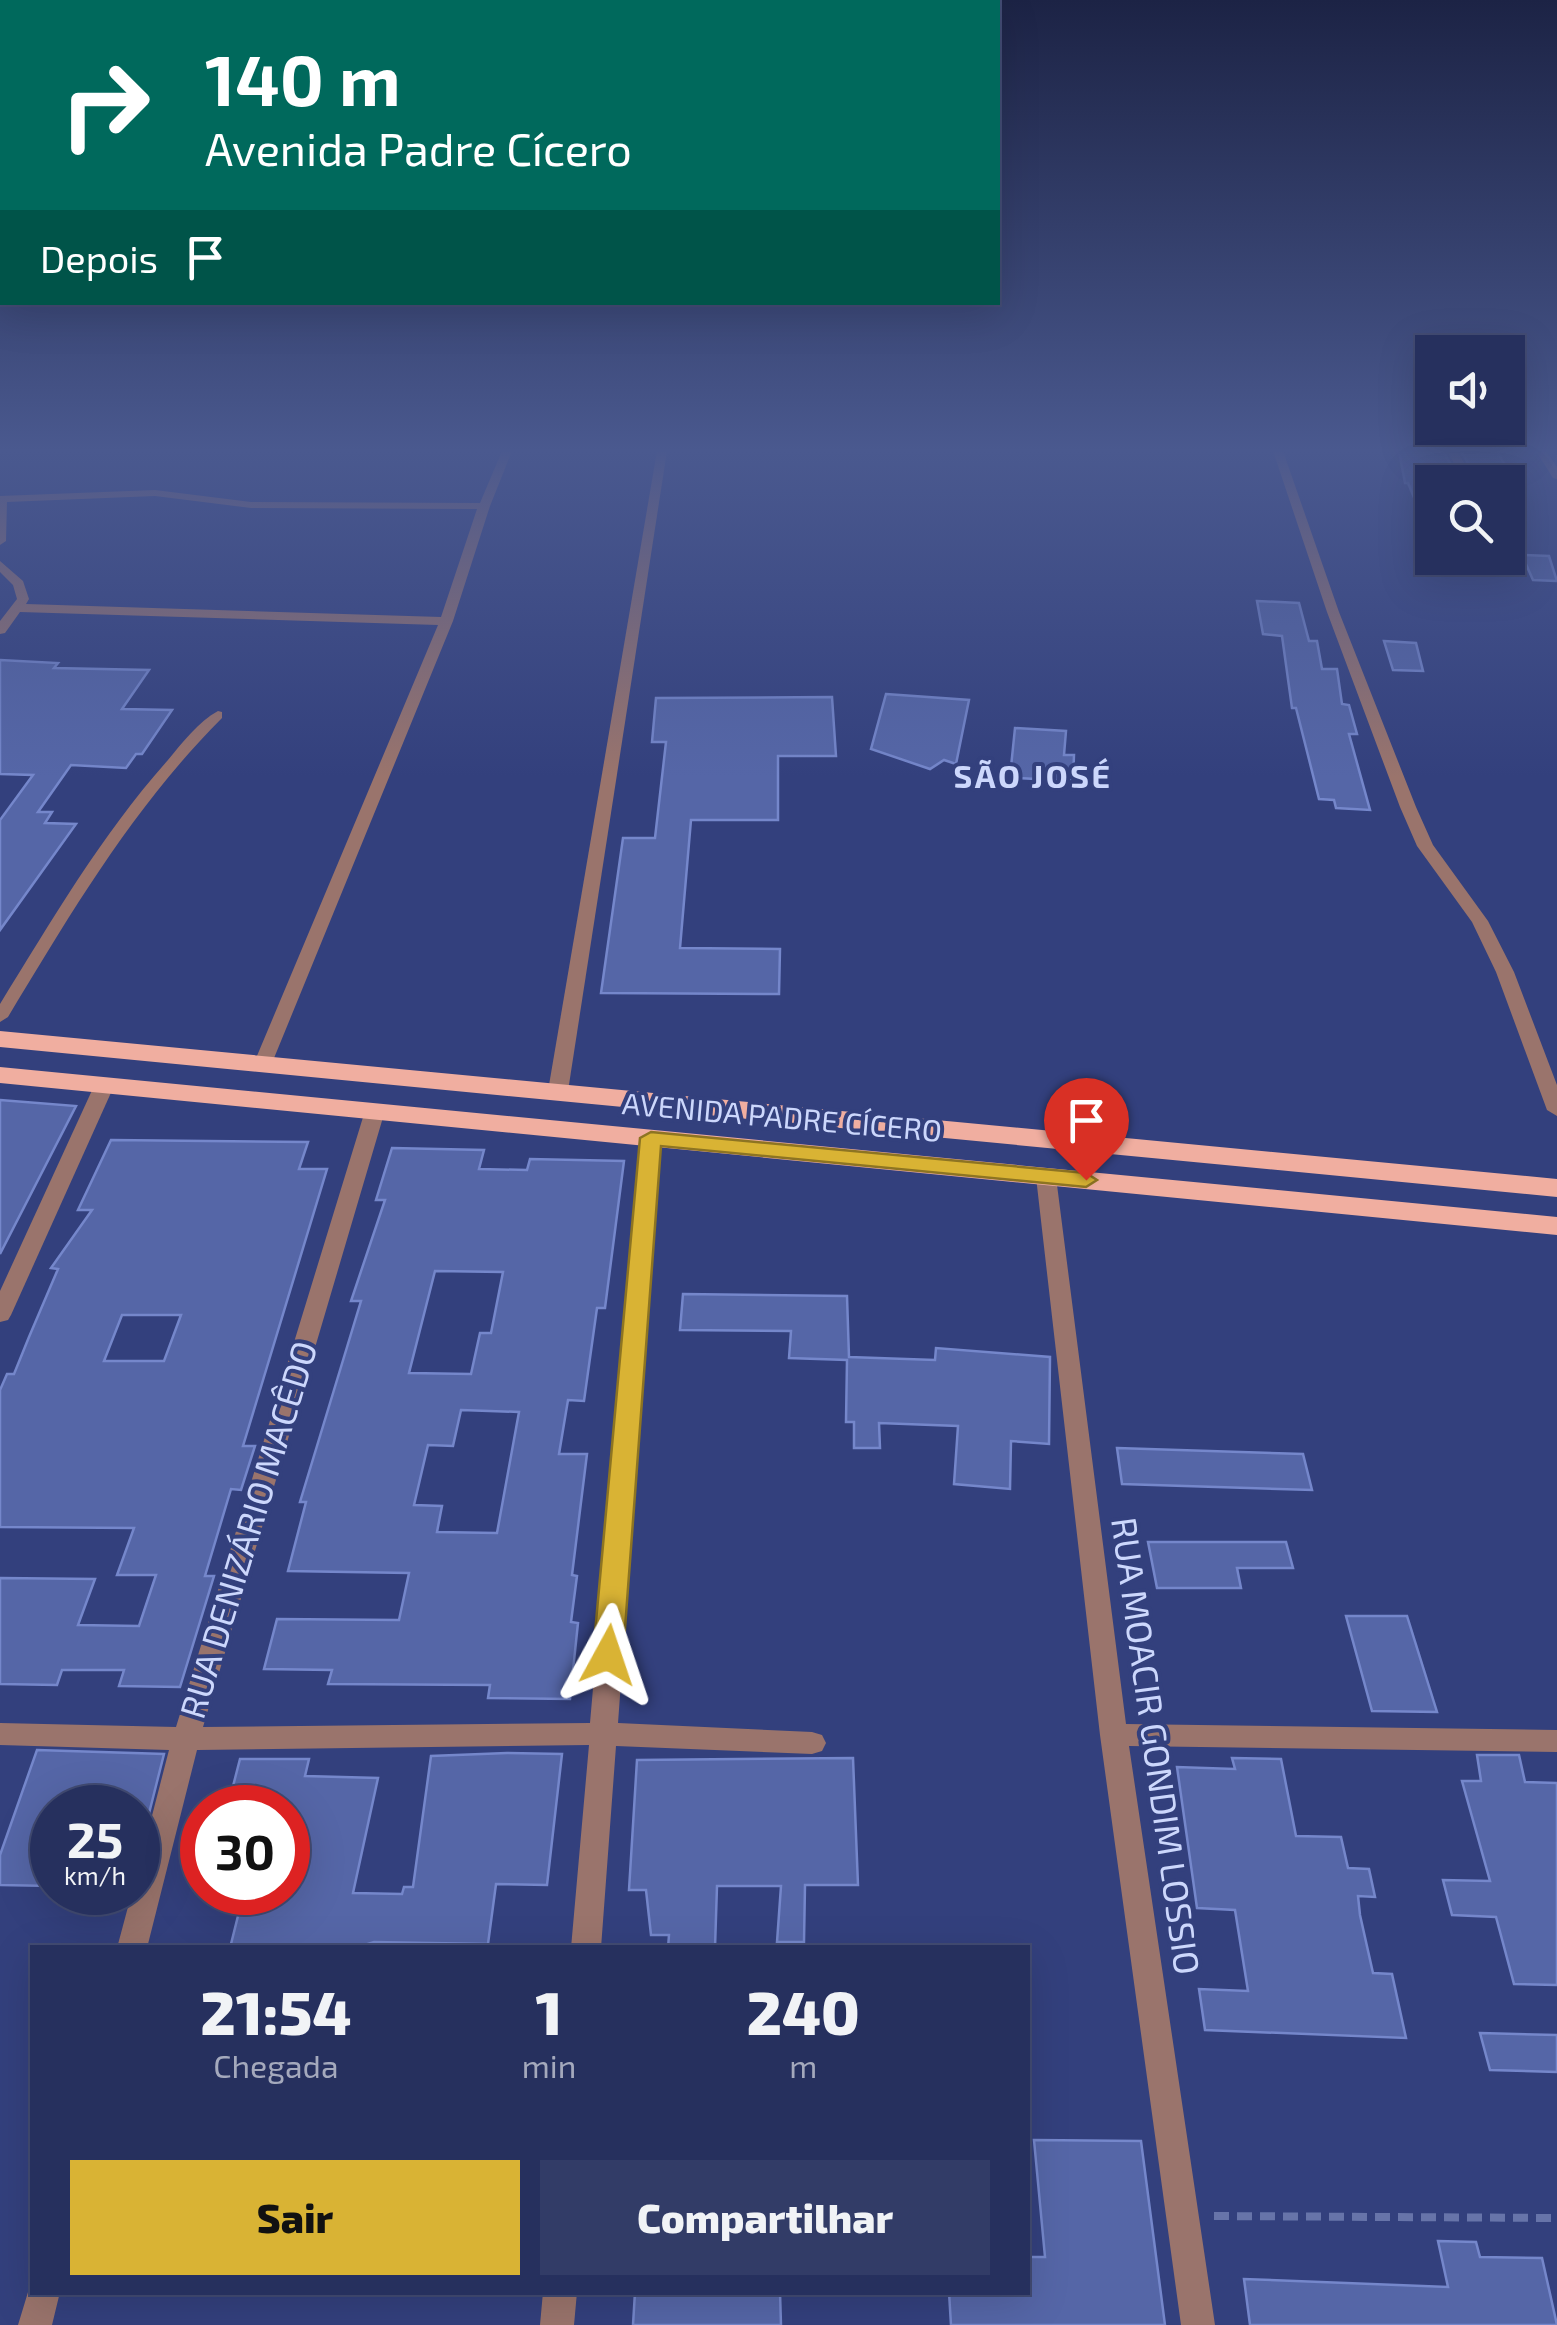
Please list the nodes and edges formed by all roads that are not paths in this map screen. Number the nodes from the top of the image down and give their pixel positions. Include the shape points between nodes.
1 (466, 560) edge
2 (644, 560) edge
3 (1315, 560) edge
4 (0, 565) edge
5 (18, 608) junction
6 (446, 622) junction
7 (0, 630) edge
8 (218, 714) dead end
9 (0, 1016) edge
10 (0, 1039) edge
11 (263, 1063) junction
12 (0, 1076) edge
13 (104, 1086) junction
14 (558, 1091) junction
15 (1557, 1110) edge
16 (374, 1114) junction
17 (651, 1138) junction
18 (1046, 1176) junction
19 (1557, 1188) edge
20 (1557, 1226) edge
21 (0, 1315) edge
22 (0, 1734) edge
23 (601, 1734) junction
24 (1114, 1735) junction
25 (186, 1738) junction
26 (1556, 1741) edge
27 (812, 1743) dead end
28 (133, 1945) edge
29 (586, 1945) edge
30 (42, 2295) edge
31 (560, 2295) edge
32 (35, 2325) edge
33 (557, 2325) edge
34 (1198, 2325) edge

1 - 6 street
2 - 14 street
3 - 15 street via 1424,846 1480,921
4 - 5 street via 23,591
5 - 6 street
5 - 7 street
6 - 11 street
8 - 9 lane via 131,811
10 - 11 highway, AVENIDA PADRE CÍCERO
11 - 14 highway, AVENIDA PADRE CÍCERO
12 - 13 highway, AVENIDA PADRE CÍCERO
13 - 16 highway, AVENIDA PADRE CÍCERO
13 - 21 street
14 - 19 highway, AVENIDA PADRE CÍCERO
16 - 17 highway, AVENIDA PADRE CÍCERO
16 - 25 street, RUA DENIZÁRIO MACÊDO
17 - 18 highway, AVENIDA PADRE CÍCERO
17 - 23 street
18 - 20 highway, AVENIDA PADRE CÍCERO
18 - 24 street, RUA MOACIR GONDIM LOSSIO
22 - 25 street
23 - 25 street
23 - 27 street
23 - 29 street
24 - 26 street
24 - 34 street, RUA MOACIR GONDIM LOSSIO
25 - 28 street, RUA DENIZÁRIO MACÊDO
30 - 32 street
31 - 33 street

